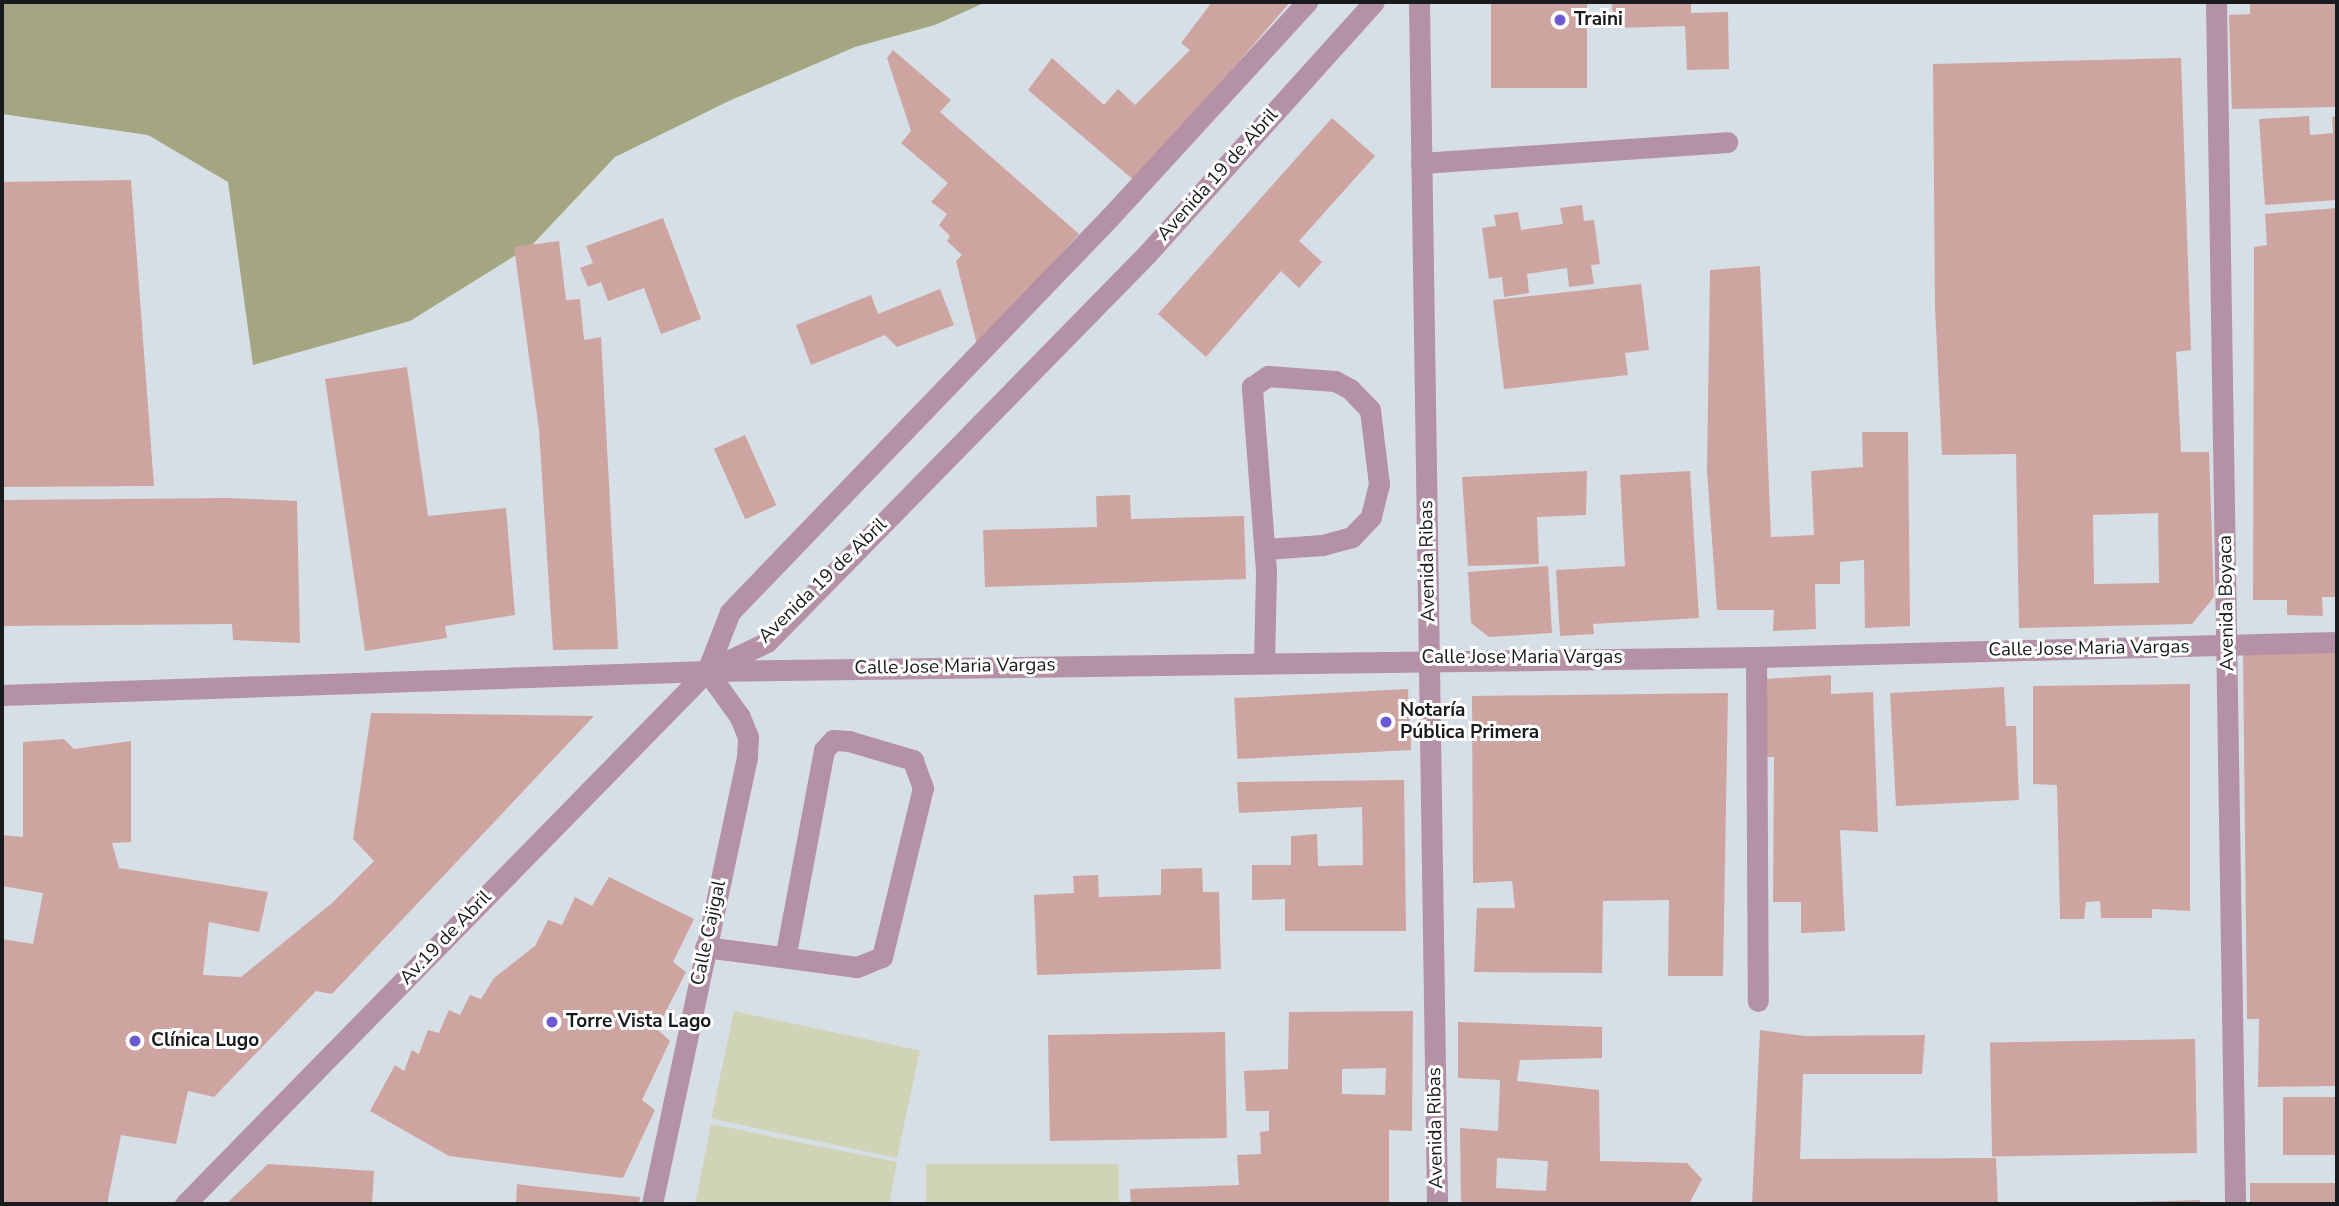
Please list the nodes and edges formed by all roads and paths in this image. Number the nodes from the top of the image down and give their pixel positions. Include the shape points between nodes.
1 (1307, 2) edge
2 (1374, 2) edge
3 (1419, 2) edge
4 (2216, 2) edge
5 (1727, 142) dead end
6 (1421, 163) junction
7 (1265, 549) junction
8 (2337, 642) edge
9 (2227, 645) junction
10 (1756, 657) junction
11 (1430, 659) junction
12 (1264, 662) junction
13 (707, 671) junction
14 (2, 695) edge
15 (705, 947) junction
16 (786, 954) junction
17 (1758, 1002) dead end
18 (185, 1204) edge
19 (652, 1204) edge
20 (1437, 1204) edge
21 (2235, 1204) edge

1 - 13 street via 1110,218 730,612
2 - 13 street, Avenida 19 de Abril via 1147,254 767,642
3 - 6 street, Avenida Ribas
4 - 9 street, Avenida Boyaca
5 - 6 street
6 - 11 street, Avenida Ribas
7 - 7 street via 1322,545 1352,537 1371,517 1380,484 1370,410 1335,381 1268,376 1252,387
7 - 12 street
8 - 9 street, Calle Jose Maria Vargas
9 - 10 street, Calle Jose Maria Vargas
9 - 21 street, Avenida Boyaca
10 - 11 street, Calle Jose Maria Vargas
10 - 17 street
11 - 12 street, Calle Jose Maria Vargas
11 - 20 street, Avenida Ribas
12 - 13 street, Calle Jose Maria Vargas
13 - 14 street, Calle Jose Maria Vargas
13 - 15 street, Calle Cajigal via 740,717 748,737
13 - 18 street, Av.19 de Abril
15 - 16 street
15 - 19 street, Calle Cajigal
16 - 16 street via 857,967 882,957 923,788 913,761 849,741 833,740 824,750

